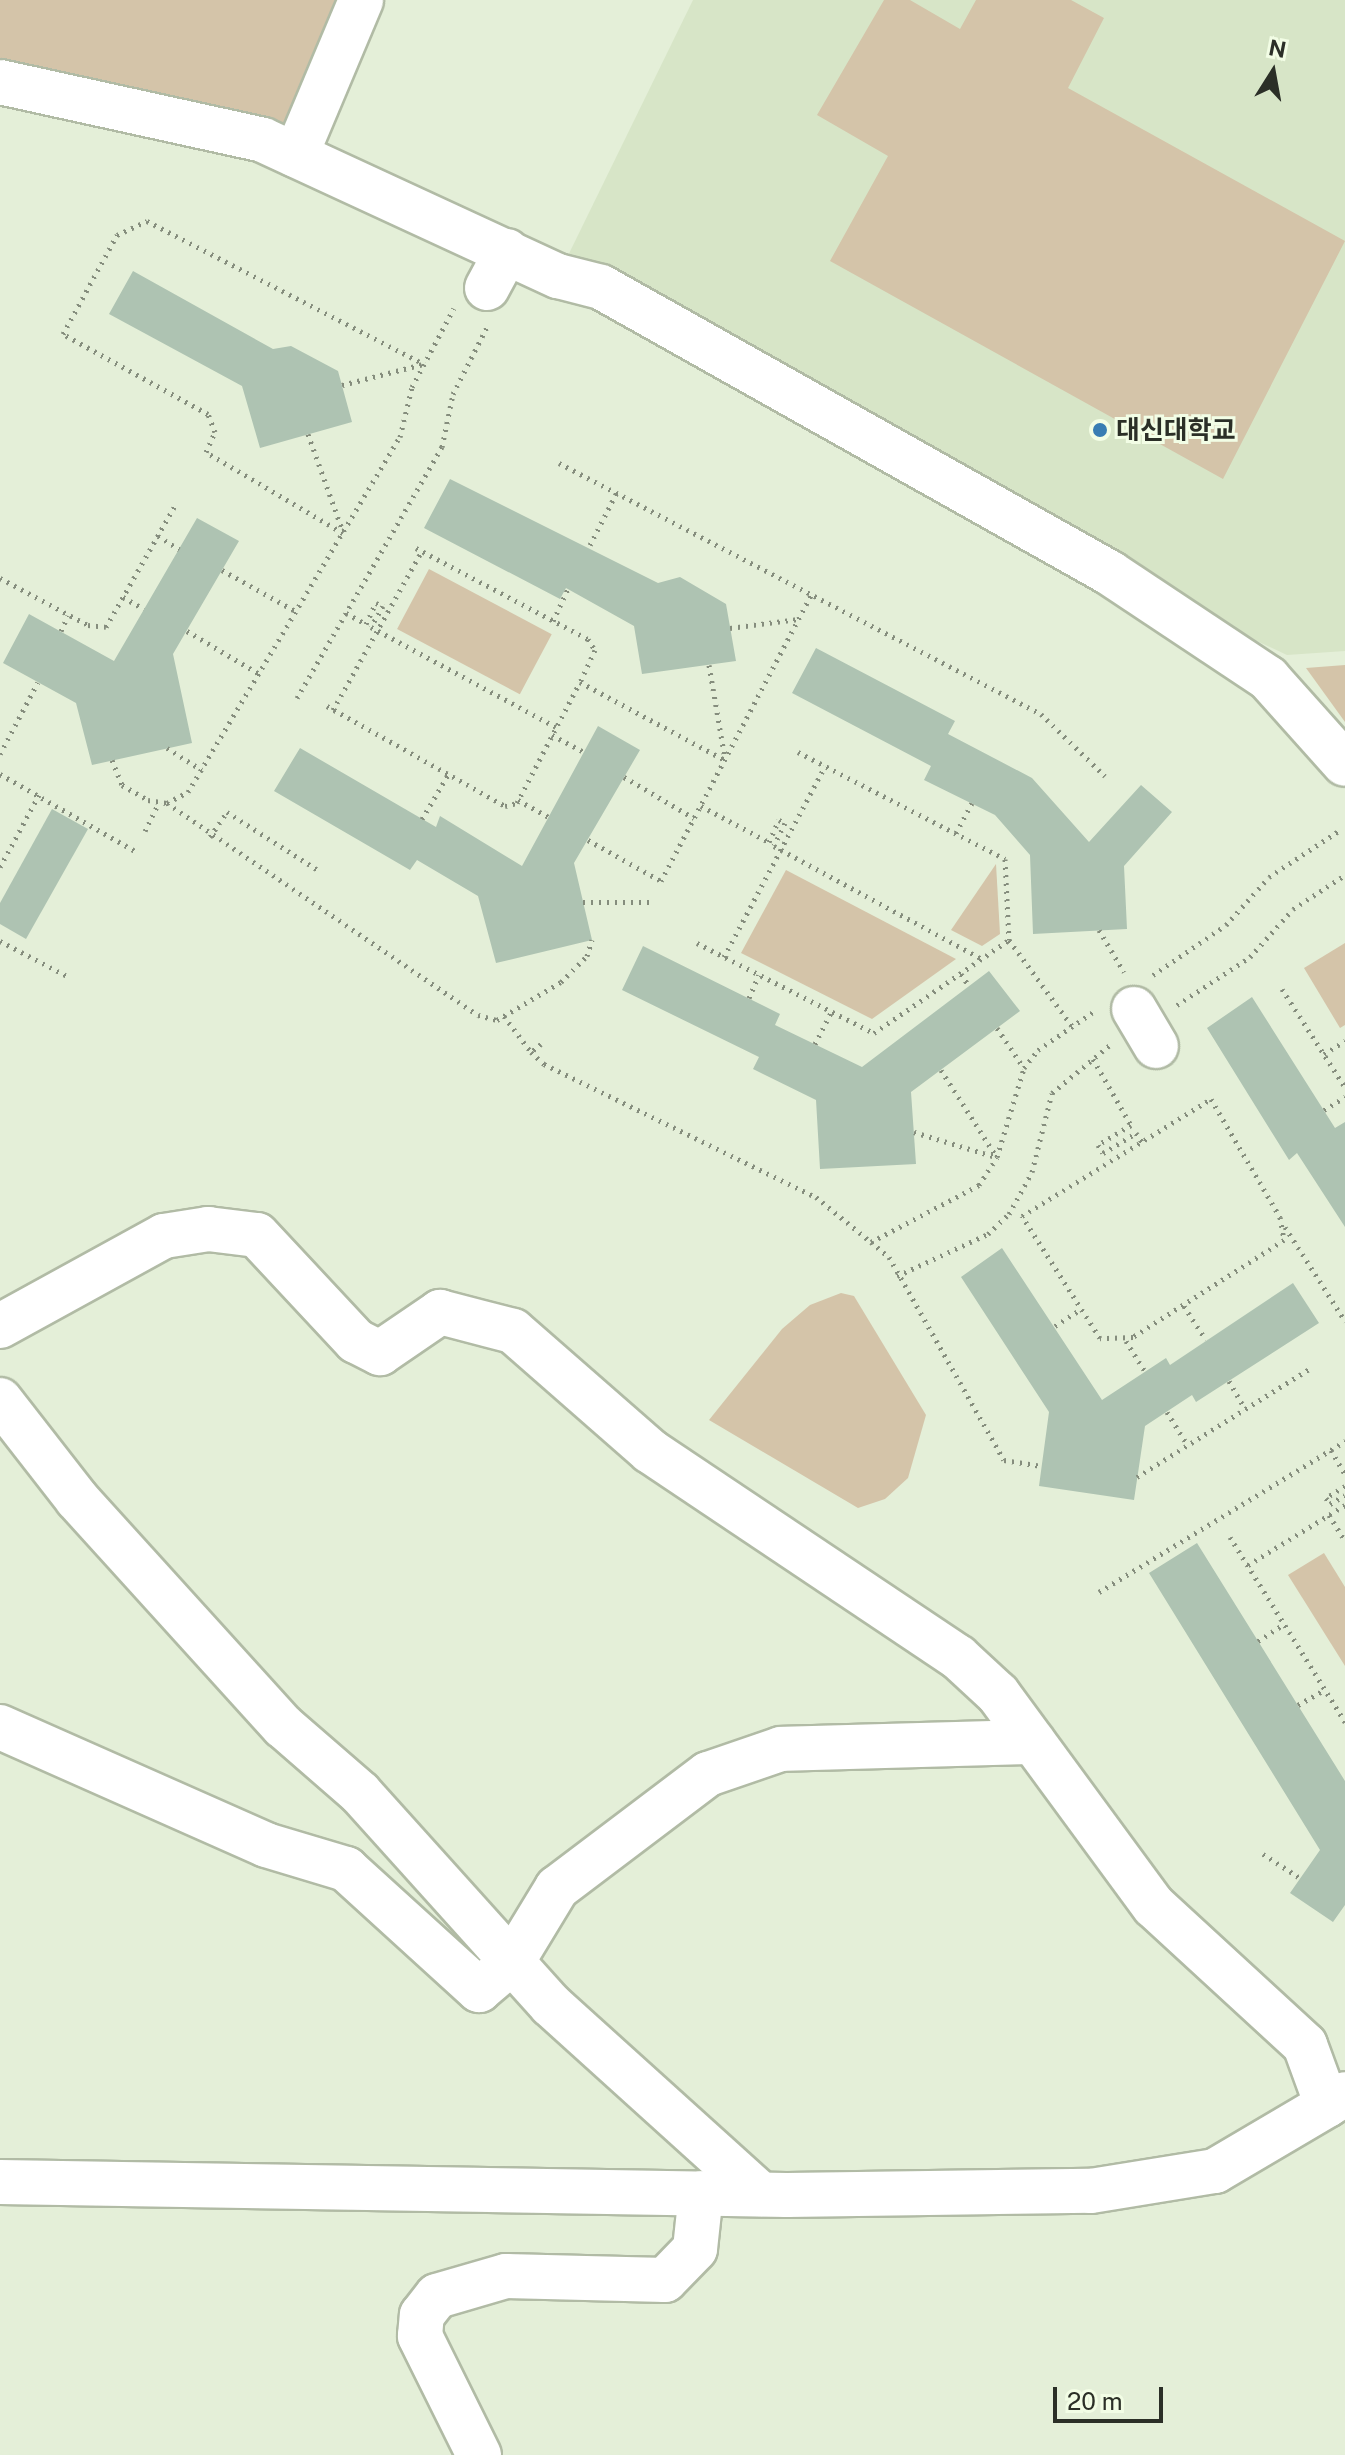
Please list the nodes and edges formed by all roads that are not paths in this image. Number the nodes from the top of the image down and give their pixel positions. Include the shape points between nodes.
1 (361, 0) edge
2 (0, 82) edge
3 (296, 155) junction
4 (1345, 764) edge
5 (0, 1326) edge
6 (0, 1400) edge
7 (0, 1727) edge
8 (1033, 1742) junction
9 (512, 1962) junction
10 (1336, 2099) edge
11 (0, 2182) edge
12 (701, 2193) junction
13 (760, 2194) junction
14 (479, 2455) edge

1 - 3 street
2 - 3 street via 263,140
3 - 4 street via 486,289 601,287 1110,573 1268,678
5 - 8 street via 164,1236 220,1230 257,1235 356,1341 380,1353 440,1312 513,1331 674,1468 958,1657
6 - 9 street via 77,1499 211,1647 283,1726 360,1793
7 - 9 street via 266,1845 346,1869 479,1990
8 - 9 street via 781,1749 708,1774 557,1888
8 - 10 street via 1154,1906 1305,2045
9 - 13 street
10 - 13 street via 1215,2171 1091,2191
11 - 12 street
12 - 13 street
12 - 14 street via 695,2249 665,2280 506,2276 437,2296 422,2315 420,2336

